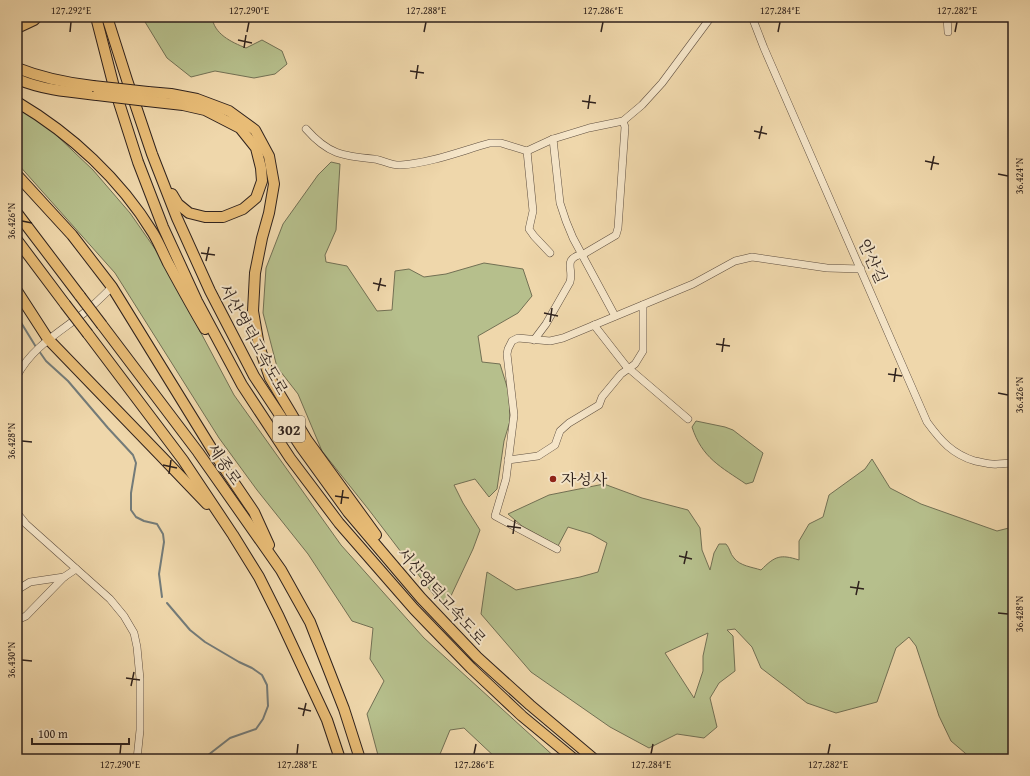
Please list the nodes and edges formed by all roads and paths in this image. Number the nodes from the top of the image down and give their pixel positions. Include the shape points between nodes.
1 (37, 17) edge
2 (96, 17) edge
3 (107, 17) edge
4 (711, 17) edge
5 (752, 17) edge
6 (947, 17) edge
7 (17, 28) edge
8 (948, 32) dead end
9 (17, 68) edge
10 (17, 79) edge
11 (95, 91) junction
12 (148, 96) junction
13 (17, 102) edge
14 (624, 121) junction
15 (306, 129) dead end
16 (554, 139) junction
17 (527, 151) junction
18 (152, 154) junction
19 (17, 175) edge
20 (17, 213) edge
21 (17, 240) edge
22 (550, 253) dead end
23 (582, 254) junction
24 (861, 270) junction
25 (112, 287) junction
26 (17, 291) edge
27 (643, 305) junction
28 (615, 316) junction
29 (594, 325) junction
30 (534, 340) junction
31 (45, 343) junction
32 (629, 368) junction
33 (17, 376) edge
34 (242, 384) junction
35 (688, 419) dead end
36 (508, 460) junction
37 (1013, 463) edge
38 (17, 513) edge
39 (233, 535) junction
40 (557, 549) dead end
41 (76, 569) junction
42 (281, 570) junction
43 (64, 577) junction
44 (17, 590) edge
45 (421, 598) junction
46 (17, 620) edge
47 (137, 759) edge
48 (340, 759) edge
49 (360, 759) edge
50 (574, 759) edge
51 (594, 759) edge

1 - 7 highway
2 - 34 highway, 서산영덕고속도로 / 302 via 123,117 163,227
3 - 18 highway, 서산영덕고속도로 / 302
4 - 14 street via 662,82
5 - 24 street, 안산길
6 - 8 street
9 - 11 highway
10 - 11 highway via 58,91
11 - 12 highway, bridge
12 - 18 highway via 205,110 240,128 256,148 262,181 256,198 243,209 223,217 189,213 178,204
12 - 45 highway via 171,94 196,99 229,111 255,130 269,156 274,184 255,272 253,311 259,346 270,378 308,440
13 - 34 highway via 70,139 122,190 153,233 192,308
14 - 16 street via 588,128
14 - 23 street via 616,235
15 - 17 street via 330,150 345,156 376,159 399,165 426,162 490,143 501,143
16 - 17 street
16 - 23 street via 560,203
17 - 22 street via 533,211 529,229
18 - 45 highway, 서산영덕고속도로 / 302 via 210,291 254,376 348,512
19 - 25 highway via 72,235
20 - 42 highway, 세종로, bridge via 198,452
21 - 39 highway, 세종로, bridge via 183,460
23 - 28 street
23 - 30 street via 571,259 570,282
24 - 27 street via 827,268 752,257 735,261 693,284
24 - 37 street, 안산길 via 927,422 938,437 951,450 965,458 997,464
25 - 31 street
25 - 42 highway via 218,459 254,512
26 - 31 highway
27 - 28 street
27 - 32 street via 643,351 635,364
28 - 29 street
29 - 30 street via 563,338 550,341
29 - 32 street
30 - 36 street via 518,338 512,341 508,349 514,415
31 - 33 street via 31,356
31 - 39 highway via 161,456
32 - 35 street
32 - 36 street via 602,397 599,405 560,431 555,445 538,456
34 - 50 highway, 서산영덕고속도로 / 302 via 290,458 339,523 414,609 522,716
36 - 40 street via 506,480 494,516
38 - 41 street
39 - 48 highway, 세종로 via 259,577 279,617 327,720
41 - 43 street
41 - 47 street via 110,599 134,633 140,679
42 - 49 highway, 세종로 via 310,622 344,709
43 - 44 street via 30,582
43 - 46 street via 26,616
45 - 51 highway, 서산영덕고속도로 / 302 via 477,658

